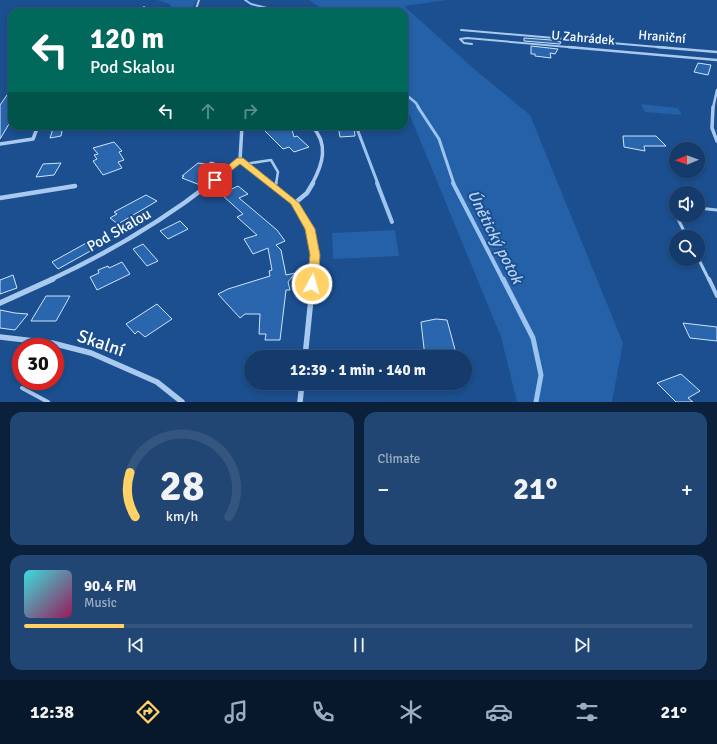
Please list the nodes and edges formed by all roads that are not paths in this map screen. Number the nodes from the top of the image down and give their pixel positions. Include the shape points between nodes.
1 (461, 30) dead end
2 (472, 44) dead end
3 (717, 52) edge
4 (717, 60) edge
5 (717, 90) edge
6 (37, 130) edge
7 (242, 130) edge
8 (315, 130) edge
9 (717, 141) edge
10 (0, 144) edge
11 (240, 160) junction
12 (245, 164) junction
13 (75, 186) dead end
14 (275, 187) junction
15 (0, 198) edge
16 (295, 203) junction
17 (705, 209) edge
18 (717, 210) edge
19 (702, 266) edge
20 (717, 296) edge
21 (0, 303) edge
22 (0, 337) edge
23 (306, 350) edge
24 (26, 390) edge
25 (301, 390) edge
26 (48, 402) edge
27 (182, 402) edge
28 (300, 402) edge

1 - 3 street, Hraniční
2 - 4 street, U Zahrádek via 464,43 460,39 474,38
5 - 9 street via 711,119
6 - 10 street via 34,139
7 - 11 street
8 - 16 street via 323,144 322,160 303,197
11 - 12 street
11 - 21 street, Pod Skalou via 178,209 134,237 52,280
12 - 14 street
12 - 14 lane via 271,160 278,172
13 - 15 street
14 - 16 street
16 - 23 street via 310,229 315,255
17 - 18 lane
19 - 20 lane
22 - 27 street, Skalní via 52,343 92,353 157,382
24 - 26 lane
25 - 28 street

